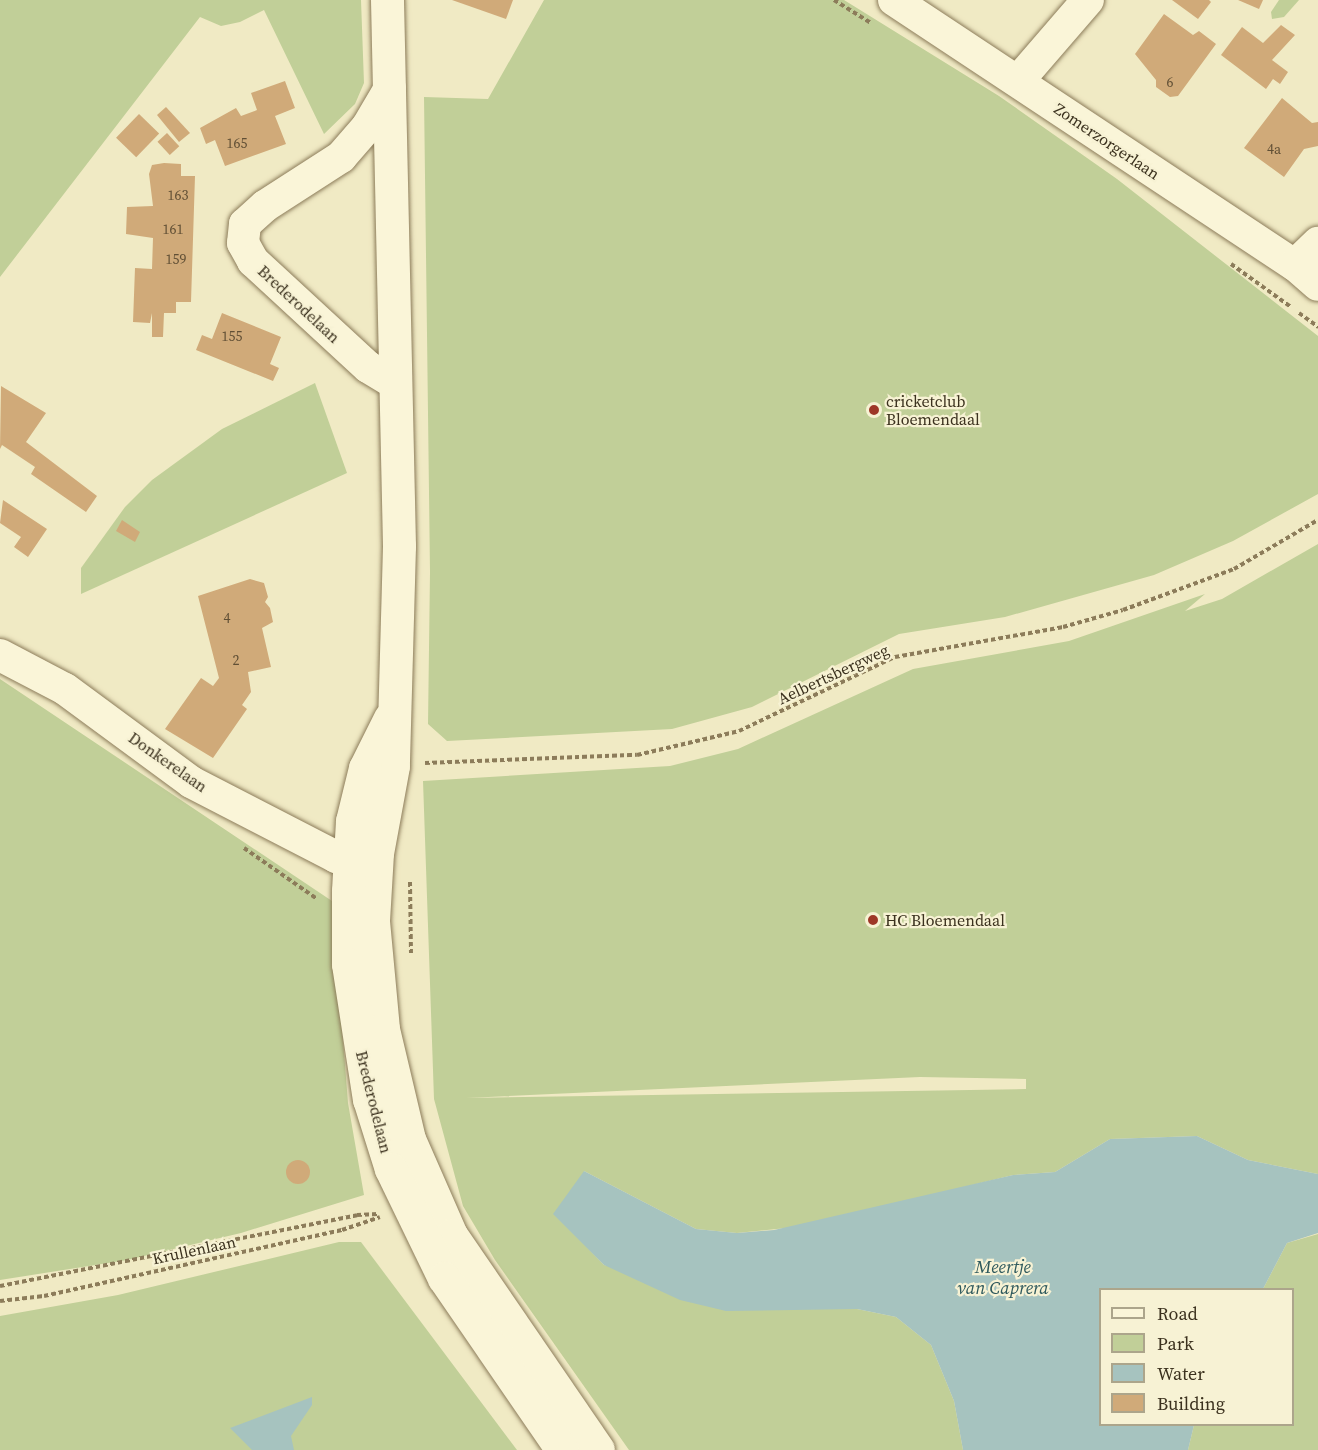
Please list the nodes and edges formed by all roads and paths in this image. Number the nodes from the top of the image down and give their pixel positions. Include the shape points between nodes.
1 (387, 0) edge
2 (894, 0) edge
3 (1088, 0) edge
4 (1018, 81) junction
5 (390, 88) junction
6 (1318, 243) edge
7 (1307, 275) edge
8 (395, 383) junction
9 (1318, 520) edge
10 (0, 655) edge
11 (412, 763) dead end
12 (363, 867) junction
13 (410, 878) dead end
14 (411, 965) dead end
15 (421, 1204) junction
16 (0, 1286) edge
17 (0, 1301) edge
18 (562, 1450) edge
19 (598, 1450) edge

1 - 5 street, Brederodelaan
2 - 4 street, Zomerzorgerlaan
3 - 4 street
4 - 7 street, Zomerzorgerlaan
5 - 8 street, Brederodelaan
5 - 8 street, Brederodelaan via 367,127 341,157 265,206 245,224 243,243 253,261 368,367
6 - 7 street
8 - 12 street, Brederodelaan via 399,546 392,714 365,768 352,820
9 - 11 path, Aelbertsbergweg via 1234,569 1145,602 1063,627 895,657 739,731 638,755
10 - 12 street, Donkerelaan via 65,689 191,782
12 - 15 street, Brederodelaan via 348,964 356,1026 369,1099 391,1169
13 - 14 path
15 - 16 path
15 - 17 path, Krullenlaan via 342,1230 44,1296
15 - 18 street, Brederodelaan via 444,1278
15 - 19 street, Brederodelaan

